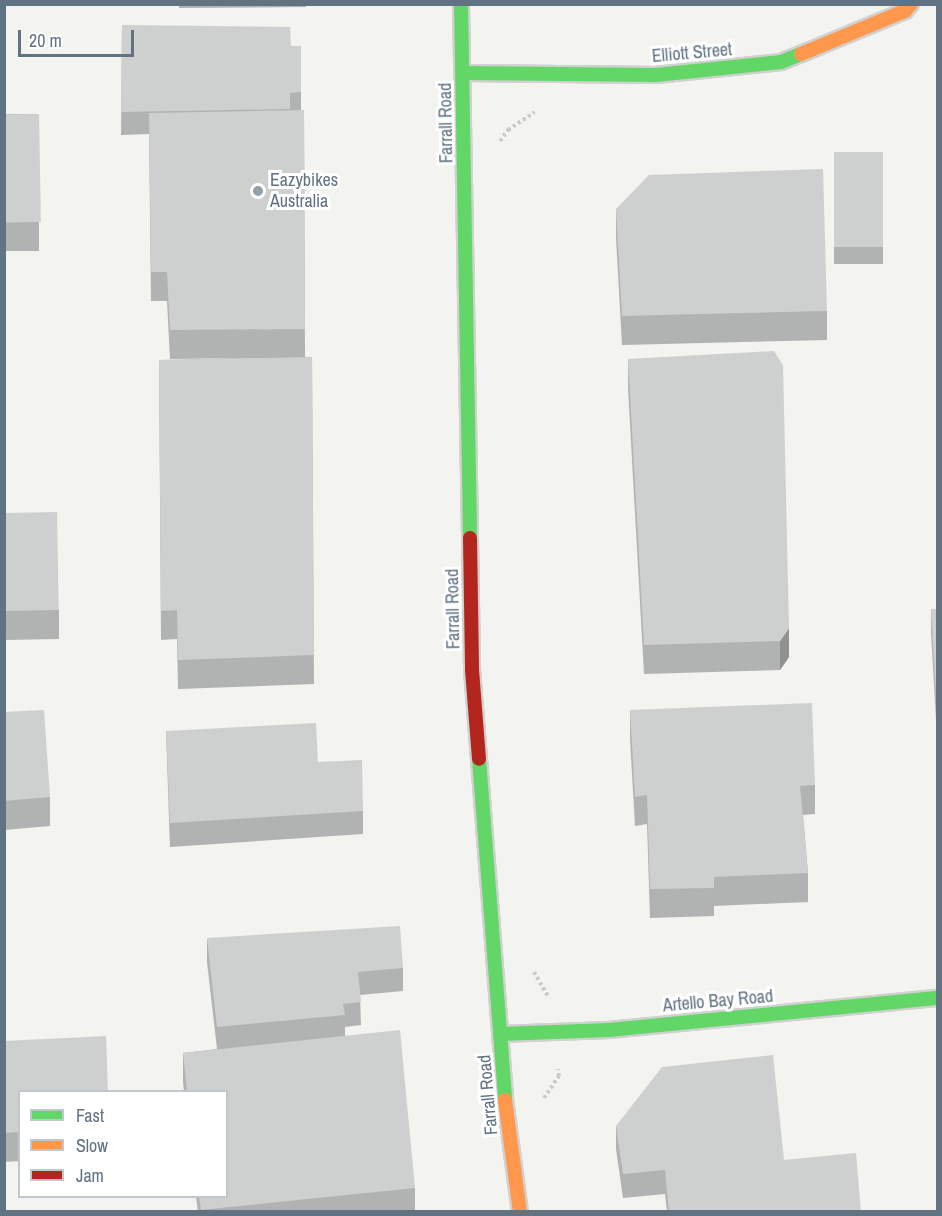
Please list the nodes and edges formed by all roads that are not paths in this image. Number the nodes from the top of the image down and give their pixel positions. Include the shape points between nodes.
1 (461, 4) edge
2 (911, 4) edge
3 (464, 73) junction
4 (938, 998) edge
5 (501, 1034) junction
6 (520, 1212) edge

1 - 3 main road, Farrall Road
2 - 3 main road, Elliott Street via 905,11 781,62 656,75
3 - 5 main road, Farrall Road via 472,670
4 - 5 main road, Artello Bay Road
5 - 6 main road, Farrall Road

